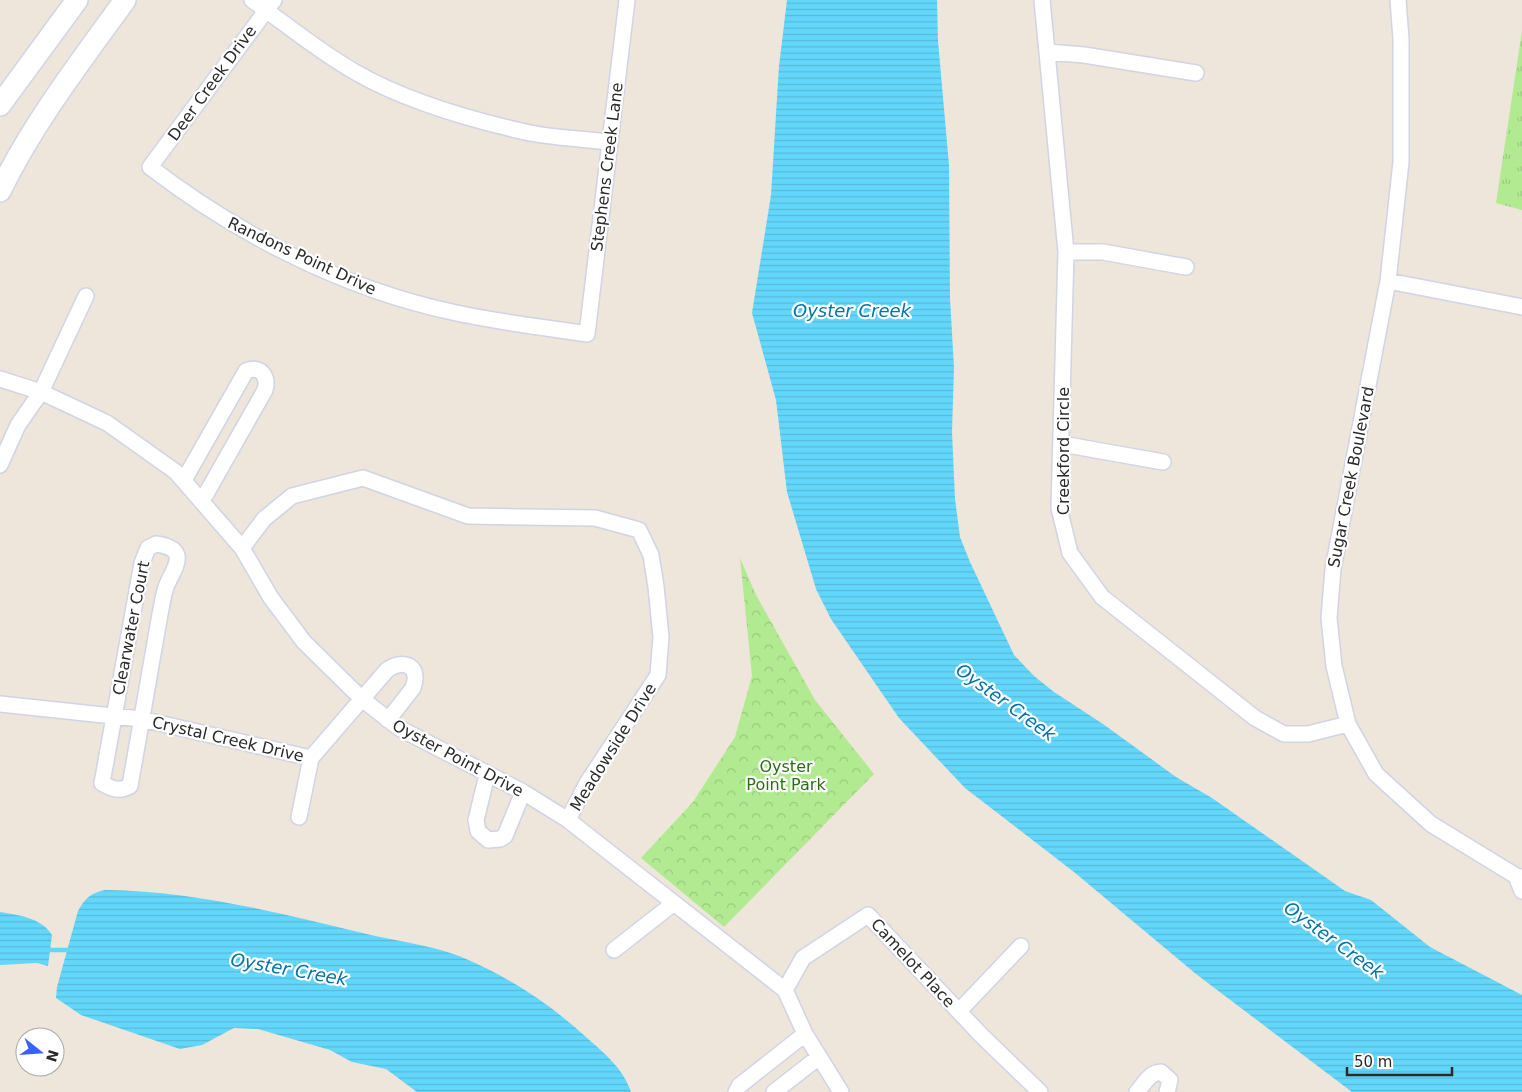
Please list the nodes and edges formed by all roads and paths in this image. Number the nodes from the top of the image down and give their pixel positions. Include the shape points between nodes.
1 (76, 0) edge
2 (126, 0) edge
3 (252, 0) edge
4 (627, 0) edge
5 (1042, 0) edge
6 (1398, 0) edge
7 (270, 5) edge
8 (1048, 52) junction
9 (1196, 73) dead end
10 (0, 104) edge
11 (610, 142) junction
12 (150, 167) joint
13 (0, 191) edge
14 (1066, 252) junction
15 (1186, 267) dead end
16 (1388, 281) junction
17 (86, 296) dead end
18 (1522, 307) edge
19 (587, 334) joint
20 (0, 379) edge
21 (41, 392) junction
22 (1062, 444) junction
23 (1163, 462) dead end
24 (0, 464) edge
25 (184, 480) junction
26 (202, 501) junction
27 (242, 548) junction
28 (133, 609) junction
29 (160, 614) junction
30 (362, 699) junction
31 (0, 704) edge
32 (113, 715) junction
33 (141, 719) junction
34 (388, 720) junction
35 (1348, 724) junction
36 (312, 758) junction
37 (487, 775) junction
38 (523, 792) junction
39 (299, 817) dead end
40 (568, 820) junction
41 (1520, 874) edge
42 (1522, 891) edge
43 (674, 903) junction
44 (1021, 946) dead end
45 (614, 950) dead end
46 (785, 990) junction
47 (959, 1011) junction
48 (804, 1034) junction
49 (819, 1057) junction
50 (736, 1092) edge
51 (774, 1092) edge
52 (841, 1092) edge
53 (1040, 1092) edge
54 (1137, 1092) edge
55 (1168, 1092) edge

1 - 10 main road
2 - 13 main road via 25,144
3 - 7 street
4 - 11 street, Stephens Creek Lane
5 - 8 street, Creekford Circle
6 - 16 street, Sugar Creek Boulevard via 1401,162
7 - 11 street via 306,41 356,72 405,95 472,119 532,133
7 - 12 street, Deer Creek Drive
8 - 9 street
8 - 14 street, Creekford Circle
11 - 19 street, Stephens Creek Lane
12 - 19 street, Randons Point Drive via 222,218 279,248 377,292 452,312
14 - 15 street via 1104,252
14 - 22 street, Creekford Circle
16 - 18 street
16 - 35 street, Sugar Creek Boulevard via 1333,569 1329,618 1334,666
17 - 21 street
20 - 21 street, Oyster Point Drive
21 - 24 street via 18,425
21 - 25 street, Oyster Point Drive via 108,423
22 - 23 street
22 - 35 street, Creekford Circle via 1059,508 1070,552 1102,597 1255,718 1284,734 1308,734
25 - 26 street, Oyster Point Drive
25 - 26 street via 246,371 251,368 262,372 266,377 265,390
26 - 27 street, Oyster Point Drive
27 - 30 street, Oyster Point Drive via 271,598 304,642
27 - 40 street, Meadowside Drive via 264,519 292,496 362,478 468,516 595,518 639,530 651,555 661,637 658,674 587,783
28 - 29 street
28 - 29 street, Clearwater Court via 148,548 156,544 165,545 174,550 178,566 166,588
28 - 32 street, Clearwater Court
29 - 33 street, Clearwater Court
30 - 34 street, Oyster Point Drive
30 - 34 street, Crystal Creek Drive via 395,665 406,665 414,670 417,676 413,688
30 - 36 street, Crystal Creek Drive
31 - 32 street, Crystal Creek Drive
32 - 33 street, Crystal Creek Drive
32 - 33 street, Clearwater Court via 102,783 111,789 123,790 130,786
33 - 36 street, Crystal Creek Drive
34 - 37 street, Oyster Point Drive
35 - 41 street, Sugar Creek Boulevard via 1376,774 1431,824
36 - 39 street
37 - 38 street, Oyster Point Drive
37 - 38 street via 476,820 478,831 488,840 500,840 505,836
38 - 40 street, Oyster Point Drive
40 - 43 street, Oyster Point Drive
41 - 42 street, Sugar Creek Boulevard
43 - 45 street
43 - 46 street, Oyster Point Drive
44 - 47 street
46 - 47 street, Camelot Place via 803,958 868,915
46 - 48 street, Oyster Point Drive
47 - 53 street, Camelot Place
48 - 49 street, Oyster Point Drive
48 - 50 street via 739,1086
49 - 51 street
49 - 52 street, Oyster Point Drive
54 - 55 street via 1150,1076 1161,1072 1170,1080

